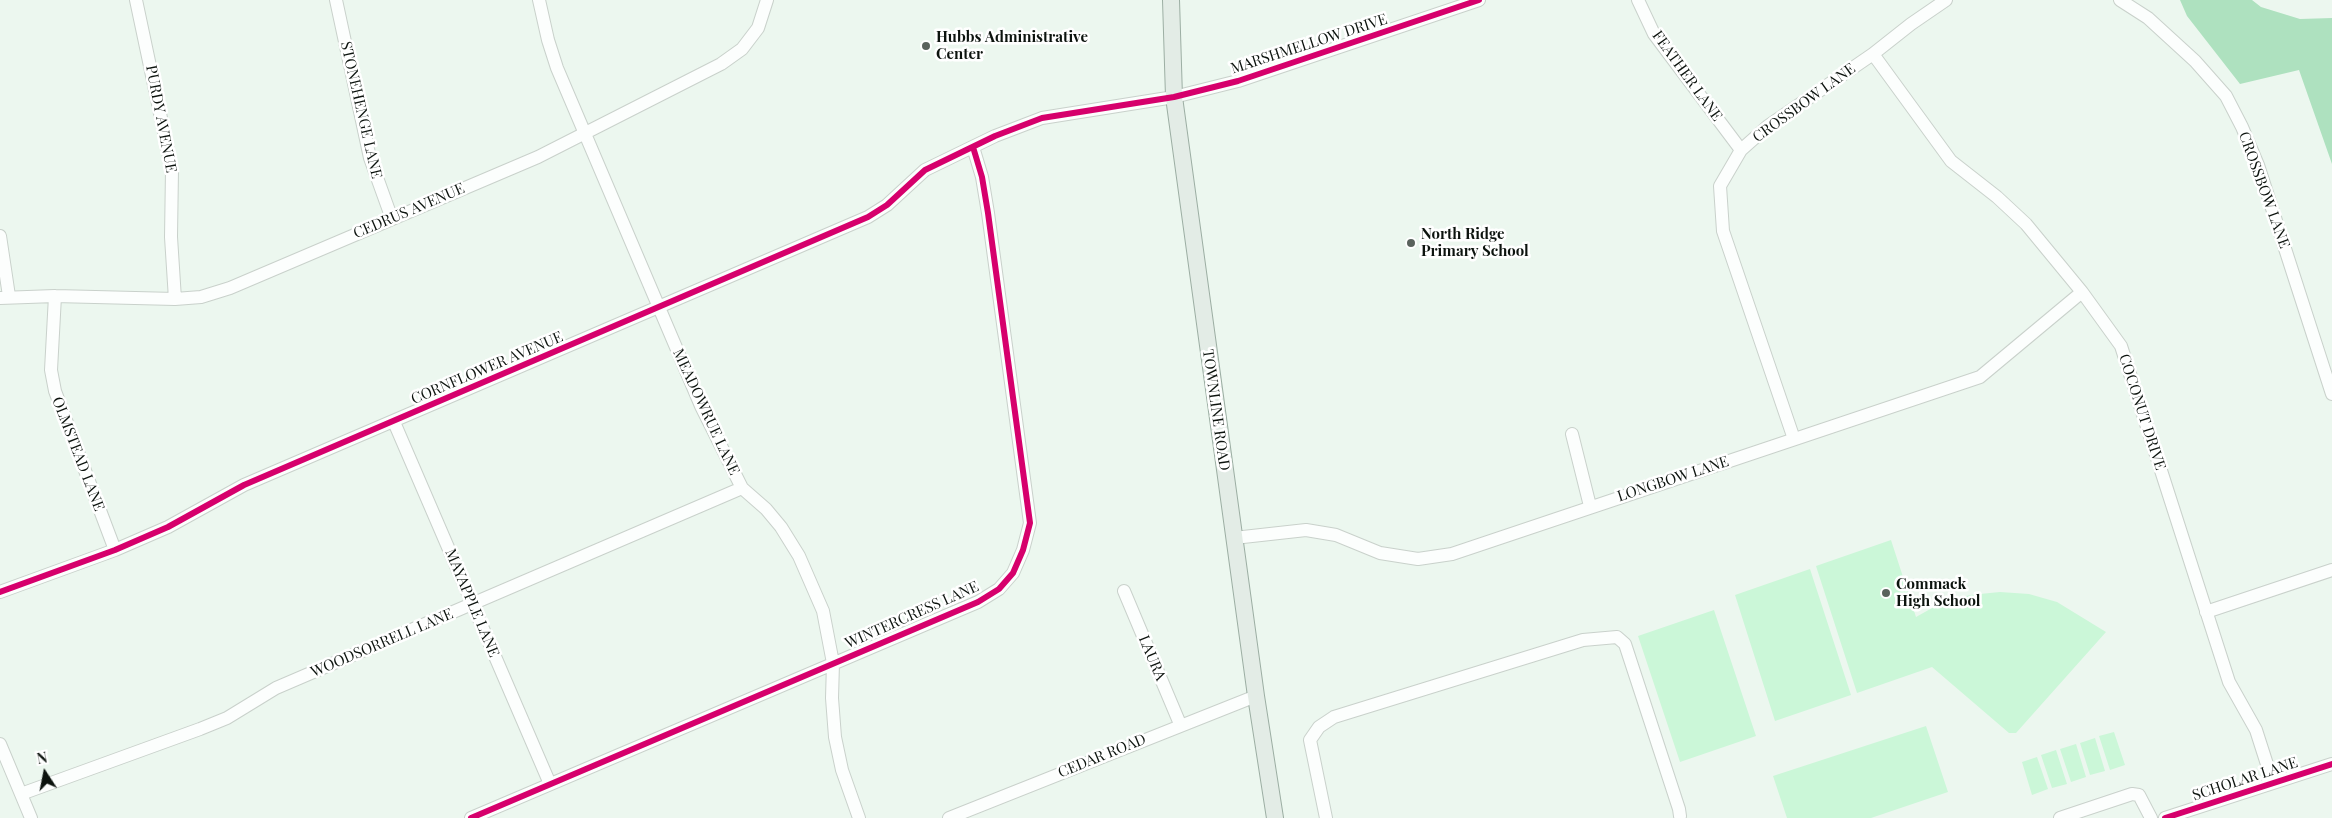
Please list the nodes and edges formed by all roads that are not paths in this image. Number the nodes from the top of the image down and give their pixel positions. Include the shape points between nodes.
1 (136, 0) edge
2 (336, 0) edge
3 (539, 0) edge
4 (767, 0) edge
5 (1171, 0) edge
6 (1479, 0) edge
7 (1638, 0) edge
8 (1946, 0) edge
9 (2120, 0) edge
10 (1873, 54) junction
11 (1174, 97) junction
12 (585, 133) junction
13 (973, 147) junction
14 (1741, 150) junction
15 (392, 219) junction
16 (0, 236) edge
17 (2082, 292) junction
18 (55, 296) junction
19 (4, 297) edge
20 (176, 298) junction
21 (659, 307) junction
22 (2332, 394) edge
23 (394, 422) junction
24 (1572, 434) dead end
25 (1794, 439) junction
26 (742, 488) junction
27 (1590, 506) junction
28 (1234, 538) junction
29 (115, 550) junction
30 (2332, 570) edge
31 (1124, 591) dead end
32 (0, 592) edge
33 (472, 604) junction
34 (2206, 612) junction
35 (833, 663) junction
36 (1256, 696) junction
37 (1180, 724) junction
38 (0, 744) edge
39 (2332, 764) edge
40 (2273, 782) junction
41 (550, 784) junction
42 (21, 794) junction
43 (1680, 816) dead end
44 (31, 818) edge
45 (471, 818) edge
46 (859, 818) edge
47 (949, 818) edge
48 (1275, 818) edge
49 (1326, 818) edge
50 (2060, 818) edge
51 (2151, 818) edge
52 (2165, 818) edge

1 - 20 street, PURDY AVENUE via 172,170 171,237
2 - 15 street, STONEHENGE LANE via 370,158
3 - 12 street, MEADOWRUE LANE via 557,68
4 - 12 street, CEDRUS AVENUE via 758,28 742,49 721,64
5 - 11 main road, TOWNLINE ROAD
6 - 11 street, MARSHMELLOW DRIVE via 1238,81
7 - 14 street, FEATHER LANE via 1654,34
8 - 10 street, CROSSBOW LANE
9 - 22 street, CROSSBOW LANE via 2148,18 2195,61 2226,96 2258,165
10 - 14 street, CROSSBOW LANE via 1768,126
10 - 17 street, COCONUT DRIVE via 1951,161 2026,224
11 - 13 street, MARSHMELLOW DRIVE via 1042,118
11 - 28 main road, TOWNLINE ROAD
12 - 15 street, CEDRUS AVENUE via 538,157
12 - 21 street, MEADOWRUE LANE
13 - 21 street, CORNFLOWER AVENUE via 925,170 887,205 868,217
13 - 35 street, WINTERCRESS LANE via 988,213 1026,484 1030,523 1023,550 1000,589 978,602
14 - 25 street, CROSSBOW LANE via 1720,186 1723,231
15 - 20 street, CEDRUS AVENUE via 230,288 201,297
16 - 19 street
17 - 25 street, LONGBOW LANE via 1980,377
17 - 34 street, COCONUT DRIVE via 2121,346
18 - 19 street, CEDRUS AVENUE
18 - 20 street, CEDRUS AVENUE
18 - 29 street, OLMSTEAD LANE via 51,370 55,392
21 - 23 street, CORNFLOWER AVENUE
21 - 26 street, MEADOWRUE LANE via 701,406
23 - 29 street, CORNFLOWER AVENUE via 244,485 168,527
23 - 33 street, MAYAPPLE LANE
24 - 27 street
25 - 27 street, LONGBOW LANE
26 - 33 street, WOODSORRELL LANE
26 - 35 street, MEADOWRUE LANE via 781,527 799,556 823,611
27 - 28 street, LONGBOW LANE via 1452,554 1418,559 1380,553 1336,535 1306,530
28 - 36 main road, TOWNLINE ROAD
29 - 32 street, CORNFLOWER AVENUE
30 - 34 street
31 - 37 street, LAURA
33 - 41 street, MAYAPPLE LANE
33 - 42 street, WOODSORRELL LANE via 276,688 226,718 200,729
34 - 40 street, COCONUT DRIVE via 2229,682 2256,730
35 - 41 street, WINTERCRESS LANE
35 - 46 street, MEADOWRUE LANE via 835,737 842,770
36 - 37 street, CEDAR ROAD
36 - 48 main road, TOWNLINE ROAD
37 - 47 street, CEDAR ROAD
38 - 42 street
39 - 40 street, SCHOLAR LANE
40 - 52 street, SCHOLAR LANE
41 - 45 street, WINTERCRESS LANE
42 - 44 street
43 - 49 street via 1625,644 1617,637 1583,640 1334,717 1319,727 1310,740
50 - 51 street via 2132,794 2139,795

